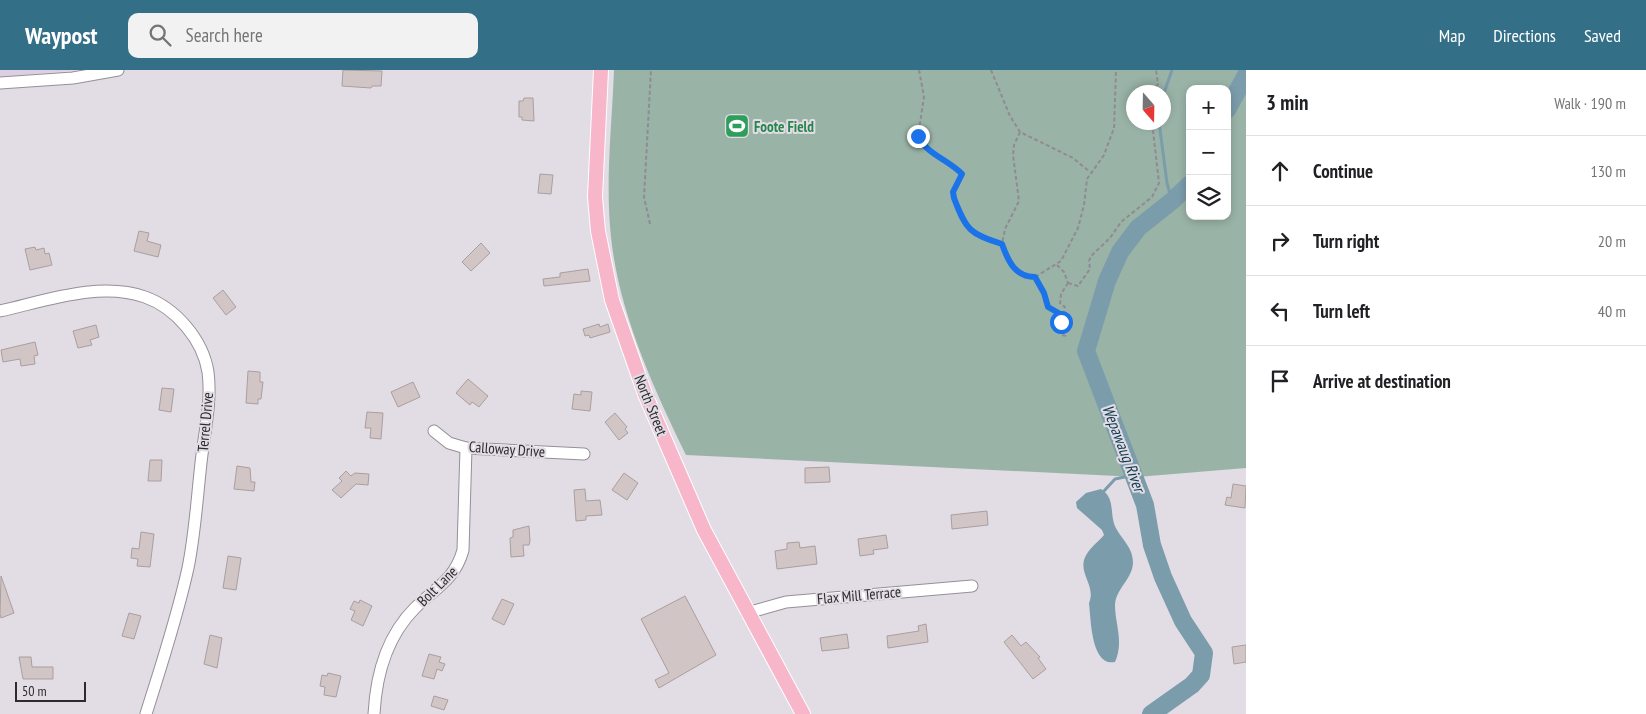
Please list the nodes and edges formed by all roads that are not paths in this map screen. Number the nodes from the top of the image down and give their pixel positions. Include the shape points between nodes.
1 (118, 70) edge
2 (601, 70) edge
3 (0, 83) edge
4 (0, 311) edge
5 (434, 432) dead end
6 (466, 448) junction
7 (584, 454) dead end
8 (972, 586) dead end
9 (747, 613) junction
10 (146, 714) edge
11 (374, 714) edge
12 (803, 714) edge

1 - 3 street via 73,78
2 - 9 main road, North Street via 595,197 610,292 627,345 674,461 704,530
4 - 10 street, Terrel Drive via 73,294 134,294 155,300 174,314 192,333 201,351 208,372 208,406 188,568
5 - 6 street, Calloway Drive via 449,443
6 - 7 street, Calloway Drive
6 - 11 street, Bolt Lane via 463,550 459,565 399,628 378,676
8 - 9 street, Flax Mill Terrace via 786,602
9 - 12 main road, North Street

